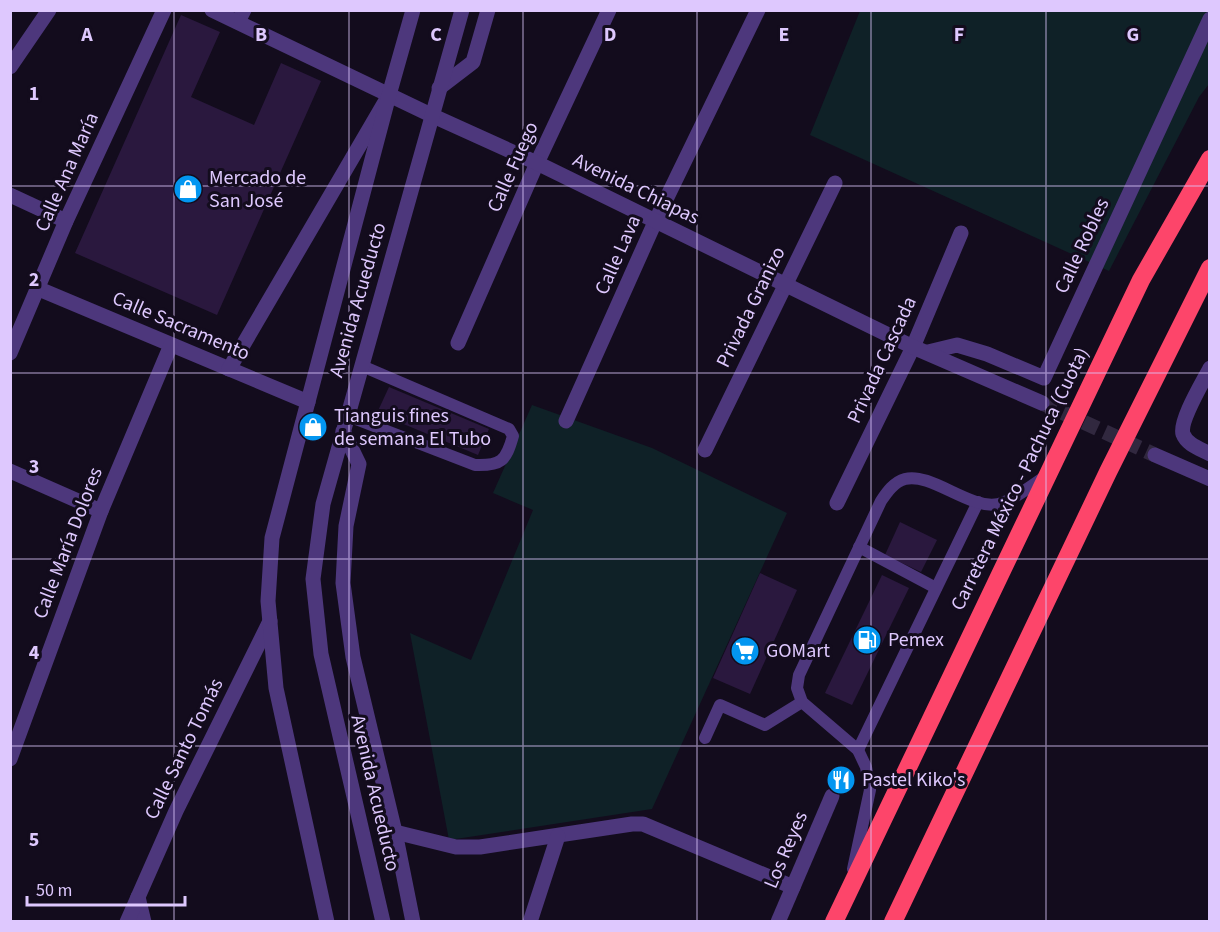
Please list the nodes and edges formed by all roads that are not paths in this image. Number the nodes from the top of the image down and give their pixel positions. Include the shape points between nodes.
1 (49, 10) edge
2 (164, 10) edge
3 (212, 10) edge
4 (413, 10) edge
5 (462, 10) edge
6 (488, 10) edge
7 (609, 10) edge
8 (758, 10) edge
9 (241, 16) edge
10 (1209, 19) edge
11 (10, 67) edge
12 (439, 88) junction
13 (389, 95) junction
14 (431, 115) junction
15 (1209, 159) edge
16 (537, 163) junction
17 (835, 183) dead end
18 (10, 195) edge
19 (66, 221) junction
20 (655, 222) junction
21 (962, 233) dead end
22 (1209, 268) edge
23 (785, 285) junction
24 (39, 290) junction
25 (458, 343) dead end
26 (171, 345) junction
27 (913, 347) junction
28 (928, 352) junction
29 (10, 353) edge
30 (362, 366) junction
31 (1209, 368) edge
32 (229, 369) junction
33 (308, 402) junction
34 (1042, 404) tunnel mouth
35 (348, 416) junction
36 (566, 421) dead end
37 (344, 431) junction
38 (705, 450) dead end
39 (1209, 454) edge
40 (1155, 455) tunnel mouth
41 (10, 471) edge
42 (1047, 475) junction
43 (1209, 479) edge
44 (978, 502) junction
45 (837, 503) dead end
46 (100, 511) junction
47 (859, 548) junction
48 (936, 588) junction
49 (270, 621) junction
50 (802, 702) junction
51 (705, 738) dead end
52 (858, 750) junction
53 (10, 759) edge
54 (832, 796) dead end
55 (395, 832) junction
56 (558, 836) junction
57 (793, 887) junction
58 (849, 889) junction
59 (138, 897) junction
60 (127, 921) edge
61 (144, 921) edge
62 (327, 921) edge
63 (383, 921) edge
64 (413, 921) edge
65 (530, 921) edge
66 (778, 921) edge
67 (834, 921) edge
68 (893, 921) edge

1 - 11 street
2 - 19 street, Calle Ana María
3 - 9 street, Avenida Chiapas
4 - 13 street, Avenida Acueducto
5 - 12 street, Avenida Acueducto
6 - 12 street via 473,62
7 - 16 street, Calle Fuego
8 - 20 street, Calle Lava
9 - 13 street, Avenida Chiapas
10 - 28 street, Calle Robles via 1044,378 957,345
12 - 14 street, Avenida Acueducto
13 - 14 street, Avenida Chiapas
13 - 32 street
13 - 33 street, Avenida Acueducto
14 - 16 street, Avenida Chiapas
14 - 30 street, Avenida Acueducto
15 - 42 highway, Carretera México - Pachuca (Cuota) via 1141,280
16 - 20 street, Avenida Chiapas
16 - 25 street, Calle Fuego
17 - 23 street, Privada Granizo
18 - 19 street
19 - 24 street, Calle Ana María
20 - 23 street, Avenida Chiapas
20 - 36 street, Calle Lava
21 - 27 street, Privada Cascada
22 - 68 highway
23 - 27 street, Avenida Chiapas
23 - 38 street, Privada Granizo
24 - 26 street, Calle Sacramento
24 - 29 street, Calle Ana María
26 - 32 street, Calle Sacramento
26 - 46 street, Calle María Dolores
27 - 28 street, Avenida Chiapas
27 - 45 street, Privada Cascada
28 - 34 street, Avenida Chiapas
30 - 35 street, Avenida Acueducto
30 - 35 lane via 509,429 513,436 504,459 492,465 475,465
31 - 39 street via 1183,422 1183,434 1190,444
32 - 33 street, Calle Sacramento
33 - 49 street, Avenida Acueducto via 272,538
35 - 37 street, Avenida Acueducto
37 - 55 street via 359,464 346,526 343,583 353,657
37 - 63 street, Avenida Acueducto via 323,504 313,579 321,654
40 - 43 street
41 - 46 street
42 - 44 lane via 997,505
42 - 58 highway, Carretera México - Pachuca (Cuota)
44 - 47 lane via 919,479 904,479 891,487 881,501
44 - 48 lane
46 - 53 street, Calle María Dolores
47 - 48 lane
47 - 50 lane via 799,675 797,688
48 - 52 lane
49 - 59 street, Calle Santo Tomás
49 - 62 street, Avenida Acueducto via 276,688
50 - 51 lane via 765,725 720,705
50 - 52 lane
52 - 58 lane via 870,790
54 - 57 street, Los Reyes
55 - 56 street via 456,847
55 - 64 street
56 - 57 street via 643,824
56 - 65 street
57 - 66 street, Los Reyes
58 - 67 highway, Carretera México - Pachuca (Cuota)
59 - 60 street, Calle Santo Tomás
59 - 61 street

